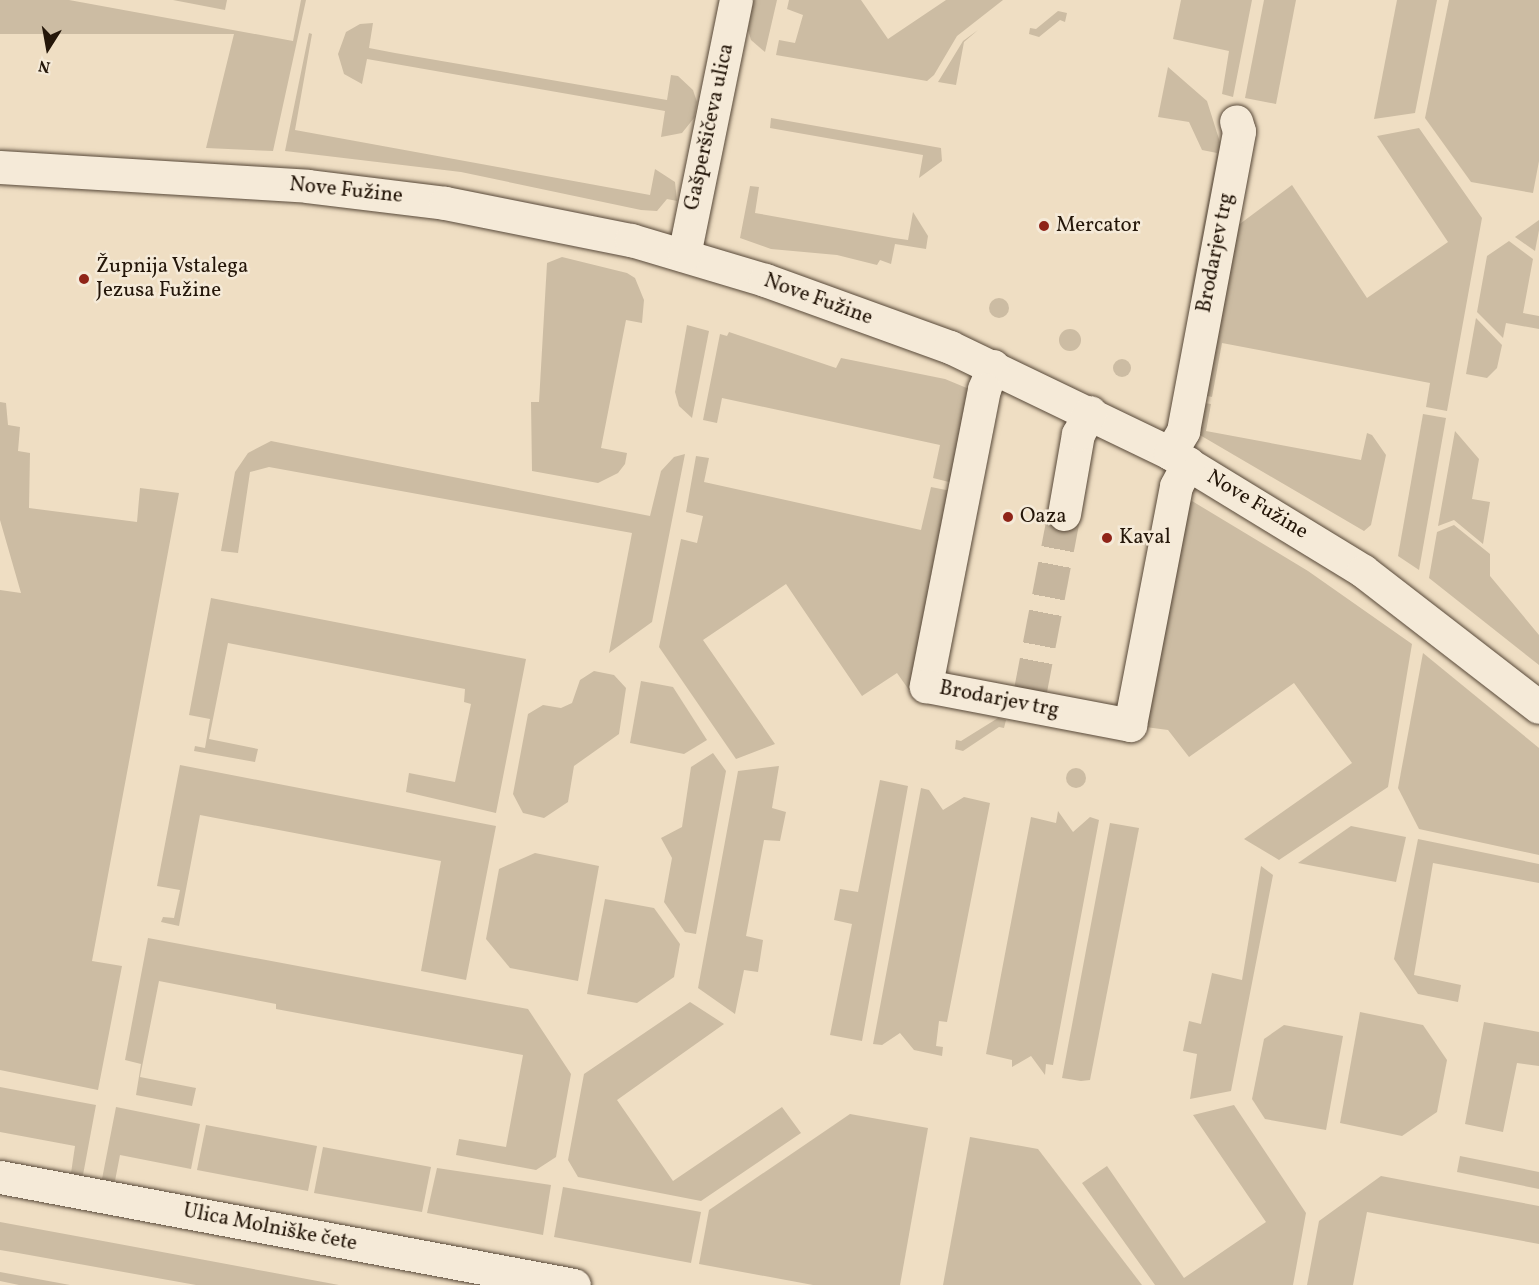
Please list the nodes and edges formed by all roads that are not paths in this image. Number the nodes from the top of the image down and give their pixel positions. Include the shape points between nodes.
1 (736, 0) edge
2 (1236, 121) dead end
3 (0, 167) edge
4 (684, 255) junction
5 (993, 366) junction
6 (1090, 412) junction
7 (1179, 458) junction
8 (1064, 513) tunnel mouth
9 (1539, 707) edge
10 (0, 1177) edge
11 (574, 1285) edge

1 - 4 street, Gašperšičeva ulica
2 - 7 street, Brodarjev trg via 1239,131
3 - 4 street, Nove Fužine via 224,179 368,192 520,216
4 - 5 street, Nove Fužine via 787,288
5 - 6 street, Nove Fužine
5 - 7 street, Brodarjev trg via 984,389 926,687 1130,726
6 - 7 street, Nove Fužine
6 - 8 street via 1078,434
7 - 9 street, Nove Fužine via 1363,571
10 - 11 street, Ulica Molniške čete

